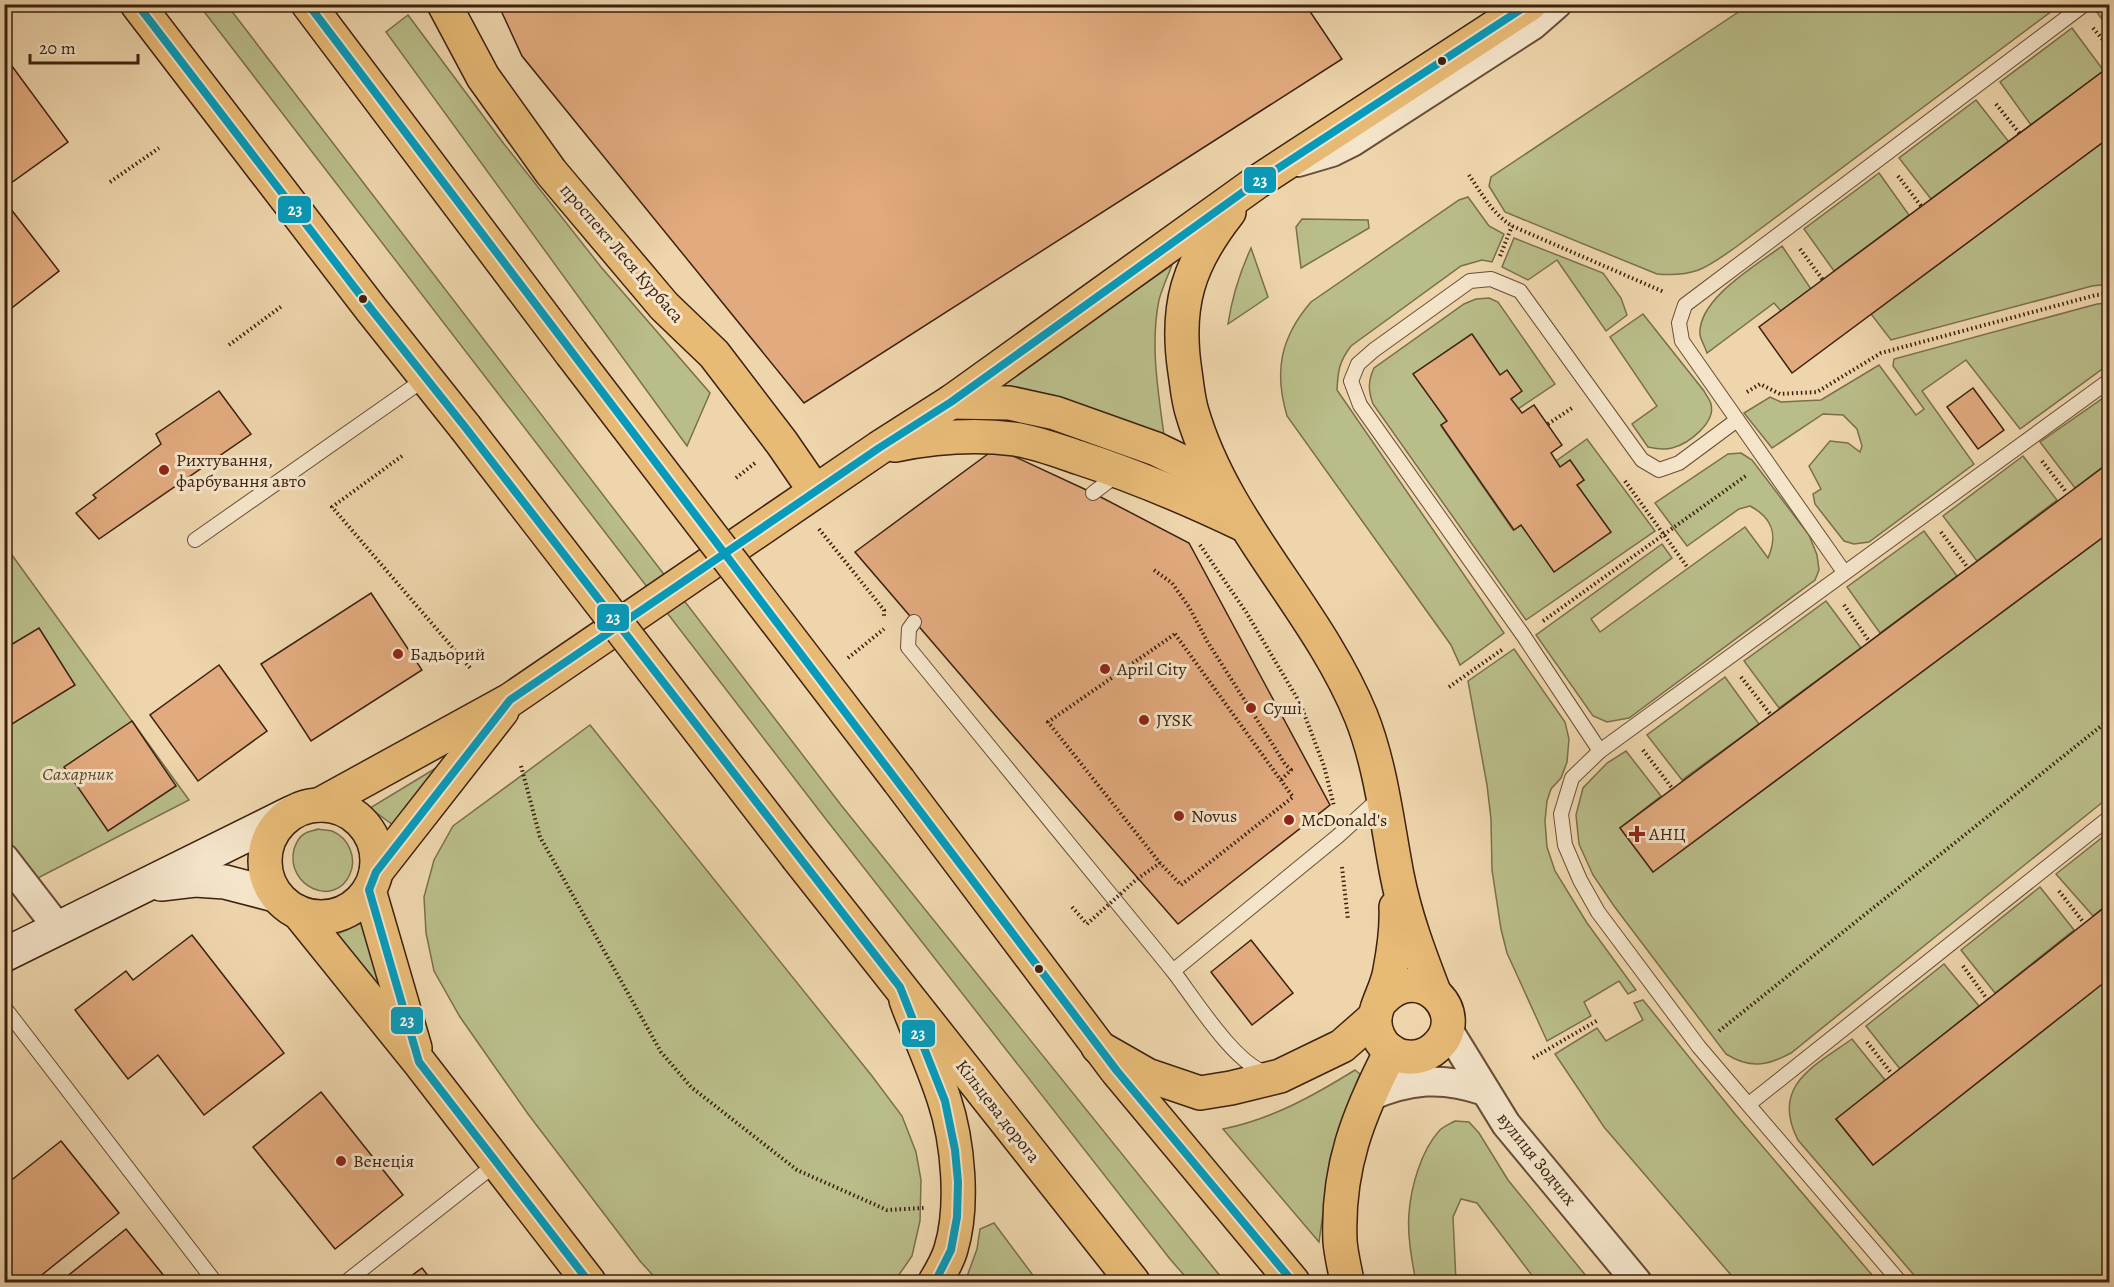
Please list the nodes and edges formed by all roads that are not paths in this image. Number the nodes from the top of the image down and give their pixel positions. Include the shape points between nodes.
1 (137, 4) edge
2 (308, 4) edge
3 (444, 4) edge
4 (1530, 4) edge
5 (1557, 4) edge
6 (2085, 4) edge
7 (1269, 174) junction
8 (426, 378) junction
9 (2109, 380) edge
10 (951, 402) junction
11 (1737, 420) junction
12 (879, 448) junction
13 (1122, 471) junction
14 (1225, 489) junction
15 (815, 491) junction
16 (1093, 493) dead end
17 (1246, 526) junction
18 (195, 540) dead end
19 (1844, 572) junction
20 (914, 622) dead end
21 (510, 700) junction
22 (1600, 751) junction
23 (1385, 807) junction
24 (305, 809) junction
25 (2109, 817) edge
26 (4, 858) edge
27 (372, 881) junction
28 (147, 885) junction
29 (286, 903) junction
30 (58, 928) junction
31 (4, 955) edge
32 (1173, 971) junction
33 (900, 987) junction
34 (1434, 992) junction
35 (4, 1007) edge
36 (1378, 1008) junction
37 (1447, 1028) junction
38 (1097, 1046) junction
39 (1391, 1051) junction
40 (419, 1062) junction
41 (1280, 1076) junction
42 (1485, 1091) junction
43 (1368, 1097) junction
44 (1749, 1104) junction
45 (497, 1162) junction
46 (215, 1282) edge
47 (346, 1282) edge
48 (588, 1282) edge
49 (935, 1282) edge
50 (1133, 1282) edge
51 (1293, 1282) edge
52 (1347, 1282) edge
53 (1637, 1282) edge
54 (1900, 1282) edge

1 - 8 main road, Кільцева дорога
2 - 38 main road, bridge
3 - 15 main road, проспект Леся Курбаса via 483,77 551,172 664,306 714,354
4 - 7 main road
5 - 7 street via 1533,25 1342,148
6 - 11 lane via 1685,305 1679,323 1682,341
7 - 10 main road
7 - 14 main road via 1215,229 1184,294 1182,348 1191,410
8 - 18 lane
8 - 33 main road, Кільцева дорога, bridge
9 - 19 lane
10 - 12 main road
10 - 14 main road via 1009,403 1055,413 1156,449 1195,468
11 - 19 lane
11 - 22 lane via 1679,463 1659,470 1642,460 1520,291 1491,279 1470,281 1358,364 1351,381 1360,405
12 - 13 main road via 927,438 969,435 1016,439
12 - 15 main road
13 - 16 lane
13 - 17 main road
14 - 17 main road
15 - 21 main road
17 - 23 main road via 1336,665 1361,717
19 - 22 lane
20 - 32 lane via 909,629 908,646
21 - 24 main road
21 - 27 main road
22 - 44 lane via 1572,778 1561,814 1564,845 1598,912 1699,1047
23 - 32 lane via 1338,836
23 - 34 main road via 1407,917
23 - 36 main road via 1396,918 1390,969
24 - 27 main road via 336,807 364,825 377,855
24 - 28 main road
24 - 29 main road via 277,825 264,860 267,878
25 - 44 lane
26 - 30 street
27 - 29 main road via 358,903 329,916 313,917
27 - 40 main road
28 - 29 main road via 195,880 225,882
28 - 30 main road
29 - 40 main road
30 - 31 main road
32 - 41 lane via 1232,1049 1257,1071
33 - 49 main road via 945,1101 955,1150 957,1217 951,1250
33 - 50 main road, Кільцева дорога
34 - 36 main road via 1412,984 1400,986 1390,991
34 - 37 main road via 1446,1008
35 - 46 lane
36 - 39 main road via 1378,1036
36 - 41 main road via 1342,1046
37 - 39 main road via 1438,1046 1430,1052 1400,1056
37 - 42 street, вулиця Зодчих
38 - 41 main road via 1147,1075 1200,1093
38 - 51 main road
39 - 43 main road
40 - 45 main road
42 - 43 street via 1464,1083 1417,1082 1390,1087
42 - 53 street, вулиця Зодчих via 1506,1124
43 - 52 main road via 1353,1136 1341,1189 1340,1243
44 - 54 lane
45 - 47 lane
45 - 48 main road

